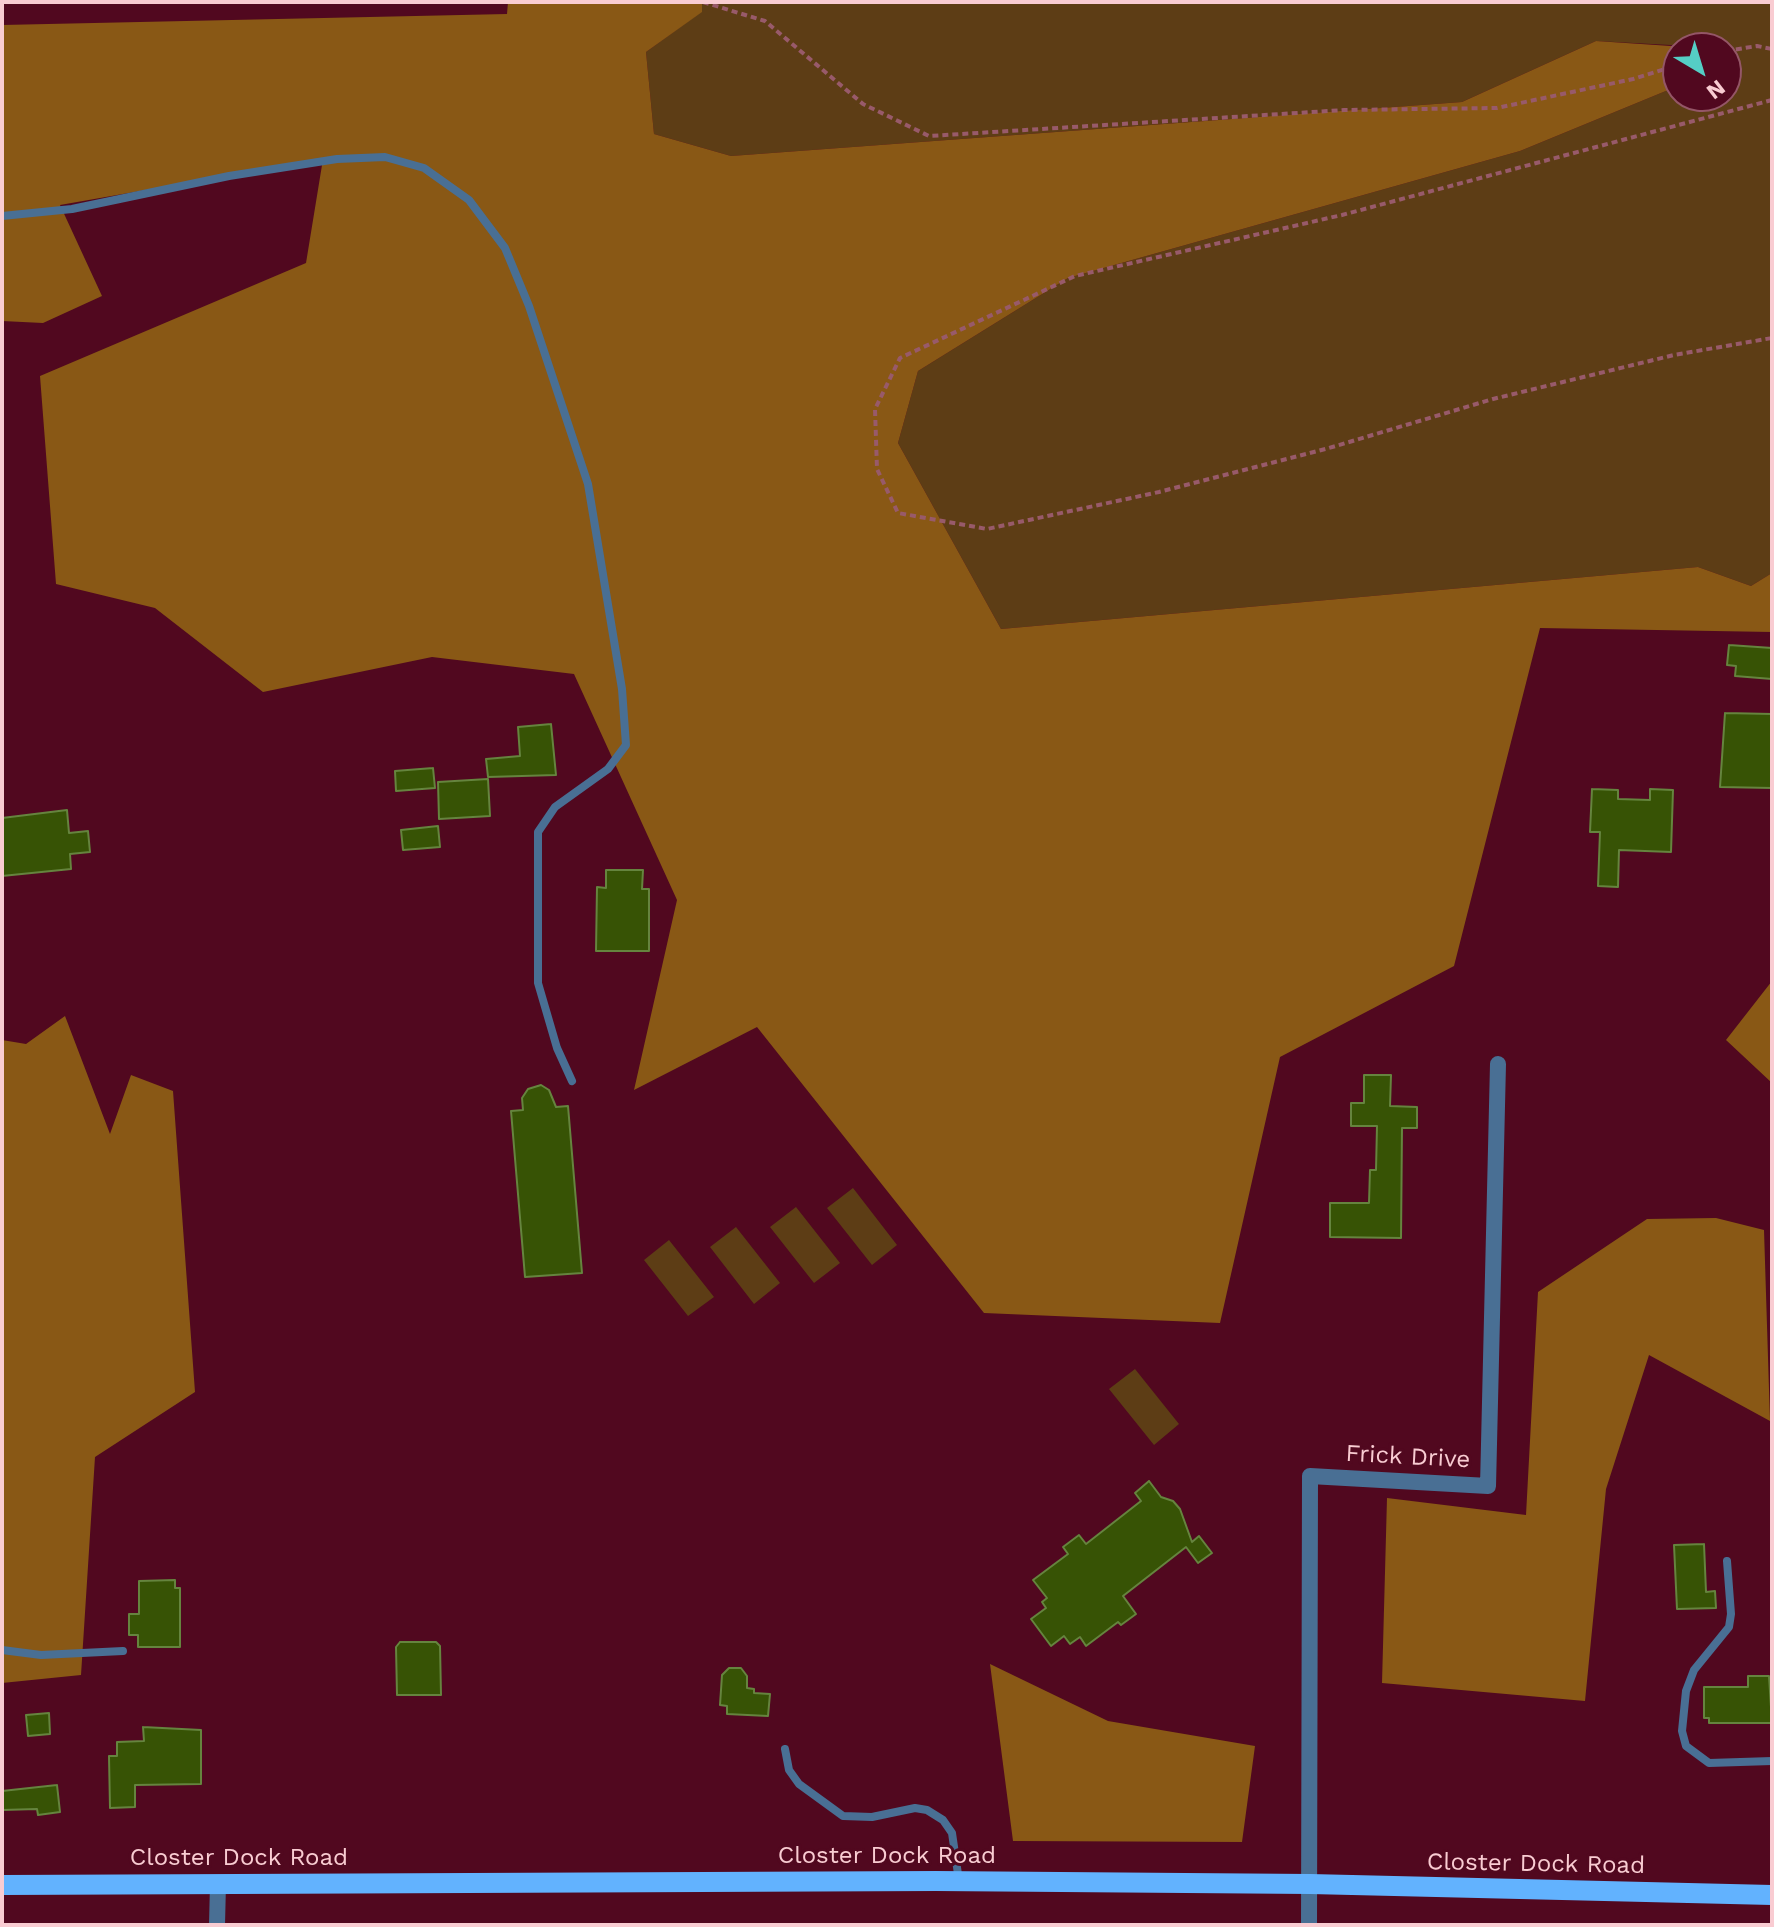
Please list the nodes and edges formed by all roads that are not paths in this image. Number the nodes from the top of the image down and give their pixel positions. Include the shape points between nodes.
1 (2, 216) edge
2 (1498, 1064) dead end
3 (572, 1081) dead end
4 (1727, 1561) dead end
5 (2, 1650) edge
6 (123, 1651) dead end
7 (785, 1749) dead end
8 (1772, 1761) edge
9 (959, 1881) junction
10 (218, 1884) junction
11 (1310, 1884) junction
12 (2, 1885) edge
13 (1772, 1895) edge
14 (217, 1925) edge
15 (1309, 1925) edge

1 - 3 lane via 72,209 244,173 385,157 424,168 469,200 505,248 588,484 623,703 626,745 608,769 555,807 538,832 538,983
2 - 11 street, Frick Drive via 1488,1486 1310,1476
4 - 8 lane via 1729,1627 1694,1670 1682,1731 1686,1746 1709,1763
5 - 6 lane via 41,1655
7 - 9 lane via 789,1770 799,1784 843,1816 872,1817 915,1808 943,1820 952,1833
9 - 10 main road, Closter Dock Road
9 - 11 main road, Closter Dock Road
10 - 12 main road, Closter Dock Road
10 - 14 street
11 - 13 main road, Closter Dock Road
11 - 15 street

